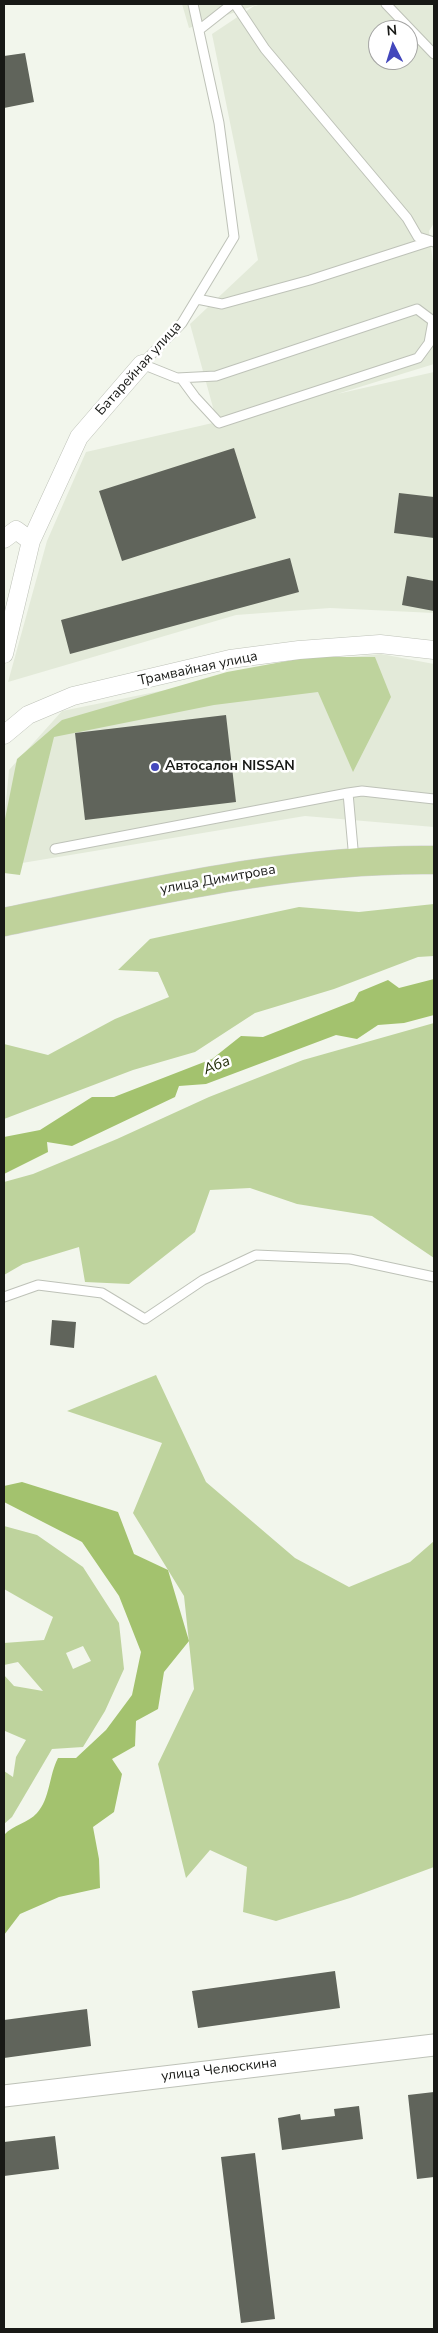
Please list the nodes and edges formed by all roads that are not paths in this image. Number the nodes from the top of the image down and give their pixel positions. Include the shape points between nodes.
1 (193, 4) edge
2 (233, 4) edge
3 (386, 4) edge
4 (198, 30) junction
5 (434, 54) edge
6 (433, 242) edge
7 (197, 299) junction
8 (142, 364) junction
9 (181, 378) junction
10 (4, 539) edge
11 (31, 541) junction
12 (434, 650) edge
13 (5, 651) edge
14 (4, 735) edge
15 (348, 793) junction
16 (434, 799) edge
17 (55, 849) dead end
18 (434, 860) edge
19 (354, 862) junction
20 (4, 922) edge
21 (434, 1277) edge
22 (4, 1297) edge
23 (434, 2045) edge
24 (4, 2096) edge

1 - 4 lane, Батарейная улица
2 - 4 lane
2 - 6 lane via 266,49 407,218 418,237
3 - 5 lane
4 - 7 lane, Батарейная улица via 219,123 234,237
6 - 7 lane via 222,304
7 - 8 lane, Батарейная улица via 182,323
8 - 9 lane
8 - 11 street, Батарейная улица via 79,437
9 - 9 lane via 216,376 417,309 433,321 429,343 418,358 219,423
10 - 11 street via 16,530
11 - 13 street, Батарейная улица
12 - 14 street, Трамвайная улица via 380,644 230,659 74,696 28,715
15 - 16 lane via 362,791
15 - 17 lane
15 - 19 lane
18 - 19 main road, улица Димитрова
19 - 20 main road, улица Димитрова via 262,870
21 - 22 lane via 350,1259 256,1254 203,1280 145,1319 102,1293 38,1286
23 - 24 street, улица Челюскина

